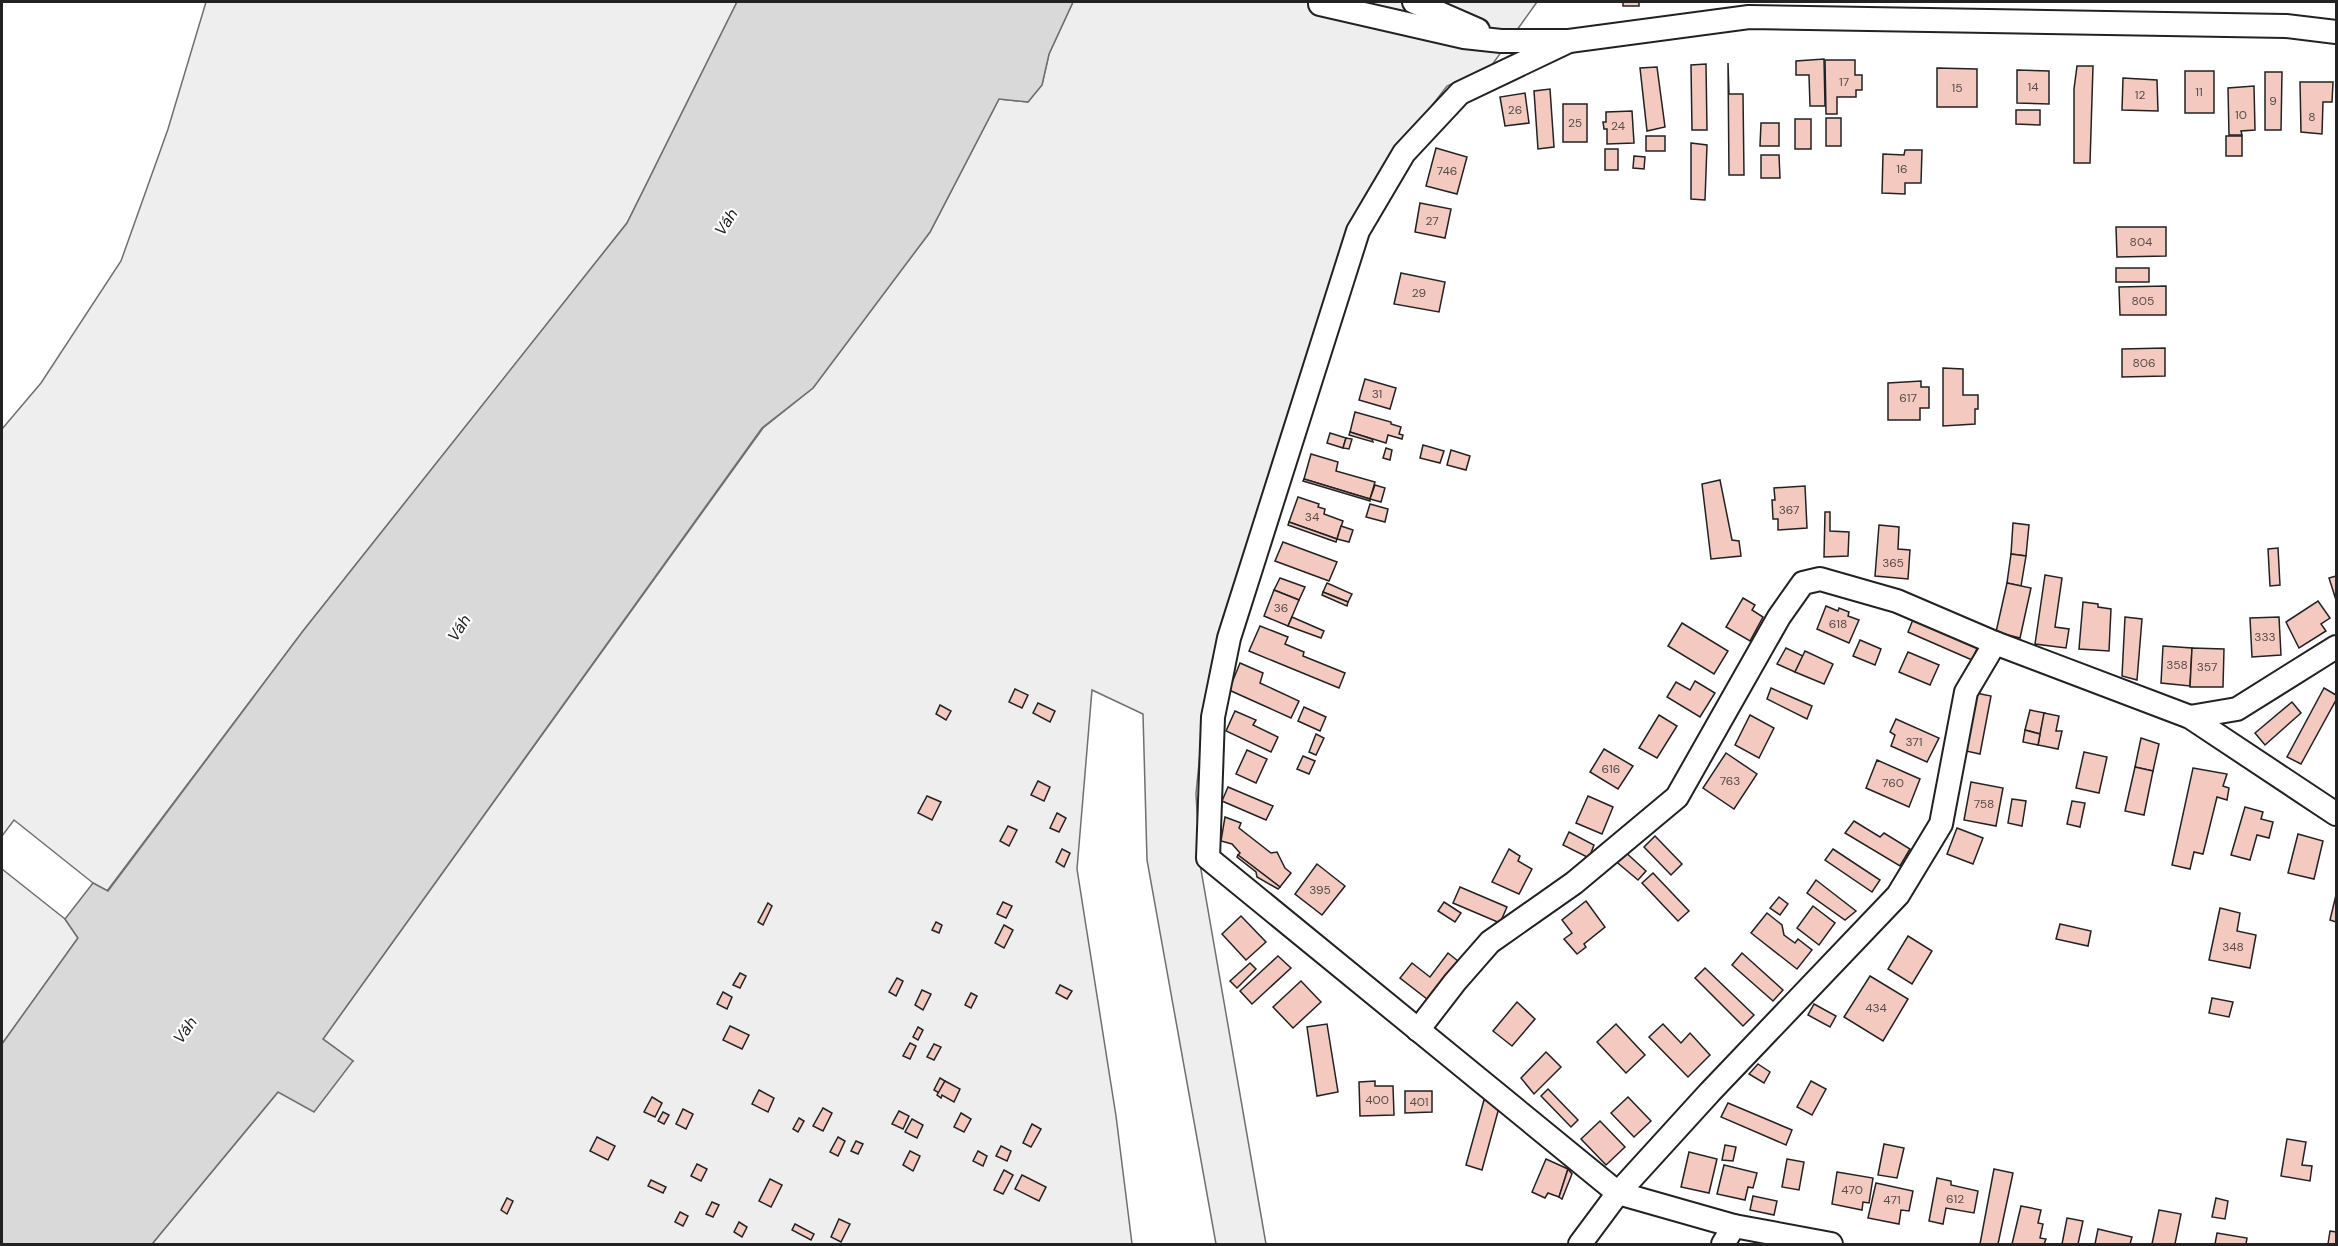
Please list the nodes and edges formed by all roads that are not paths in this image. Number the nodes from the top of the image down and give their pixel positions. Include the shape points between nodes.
1 (1414, 2) edge
2 (1320, 4) dead end
3 (2337, 32) edge
4 (1501, 41) junction
5 (1569, 41) junction
6 (1995, 643) junction
7 (2337, 647) edge
8 (2190, 717) junction
9 (2337, 814) edge
10 (1418, 1030) junction
11 (1618, 1193) junction
12 (1729, 1235) edge
13 (1580, 1245) edge
14 (1831, 1245) edge

1 - 4 street
2 - 4 street via 1464,37
3 - 5 street via 2286,26 1749,17
4 - 5 street
5 - 10 street via 1460,93 1404,153 1358,231 1229,638 1214,717 1208,858
6 - 8 street
6 - 10 street via 1896,601 1820,579 1803,583 1779,617 1677,797 1574,883 1490,942
6 - 11 street via 1966,692 1941,824 1898,895
7 - 8 street via 2237,709
8 - 9 street
10 - 11 street
11 - 12 street
11 - 13 street
12 - 14 street

